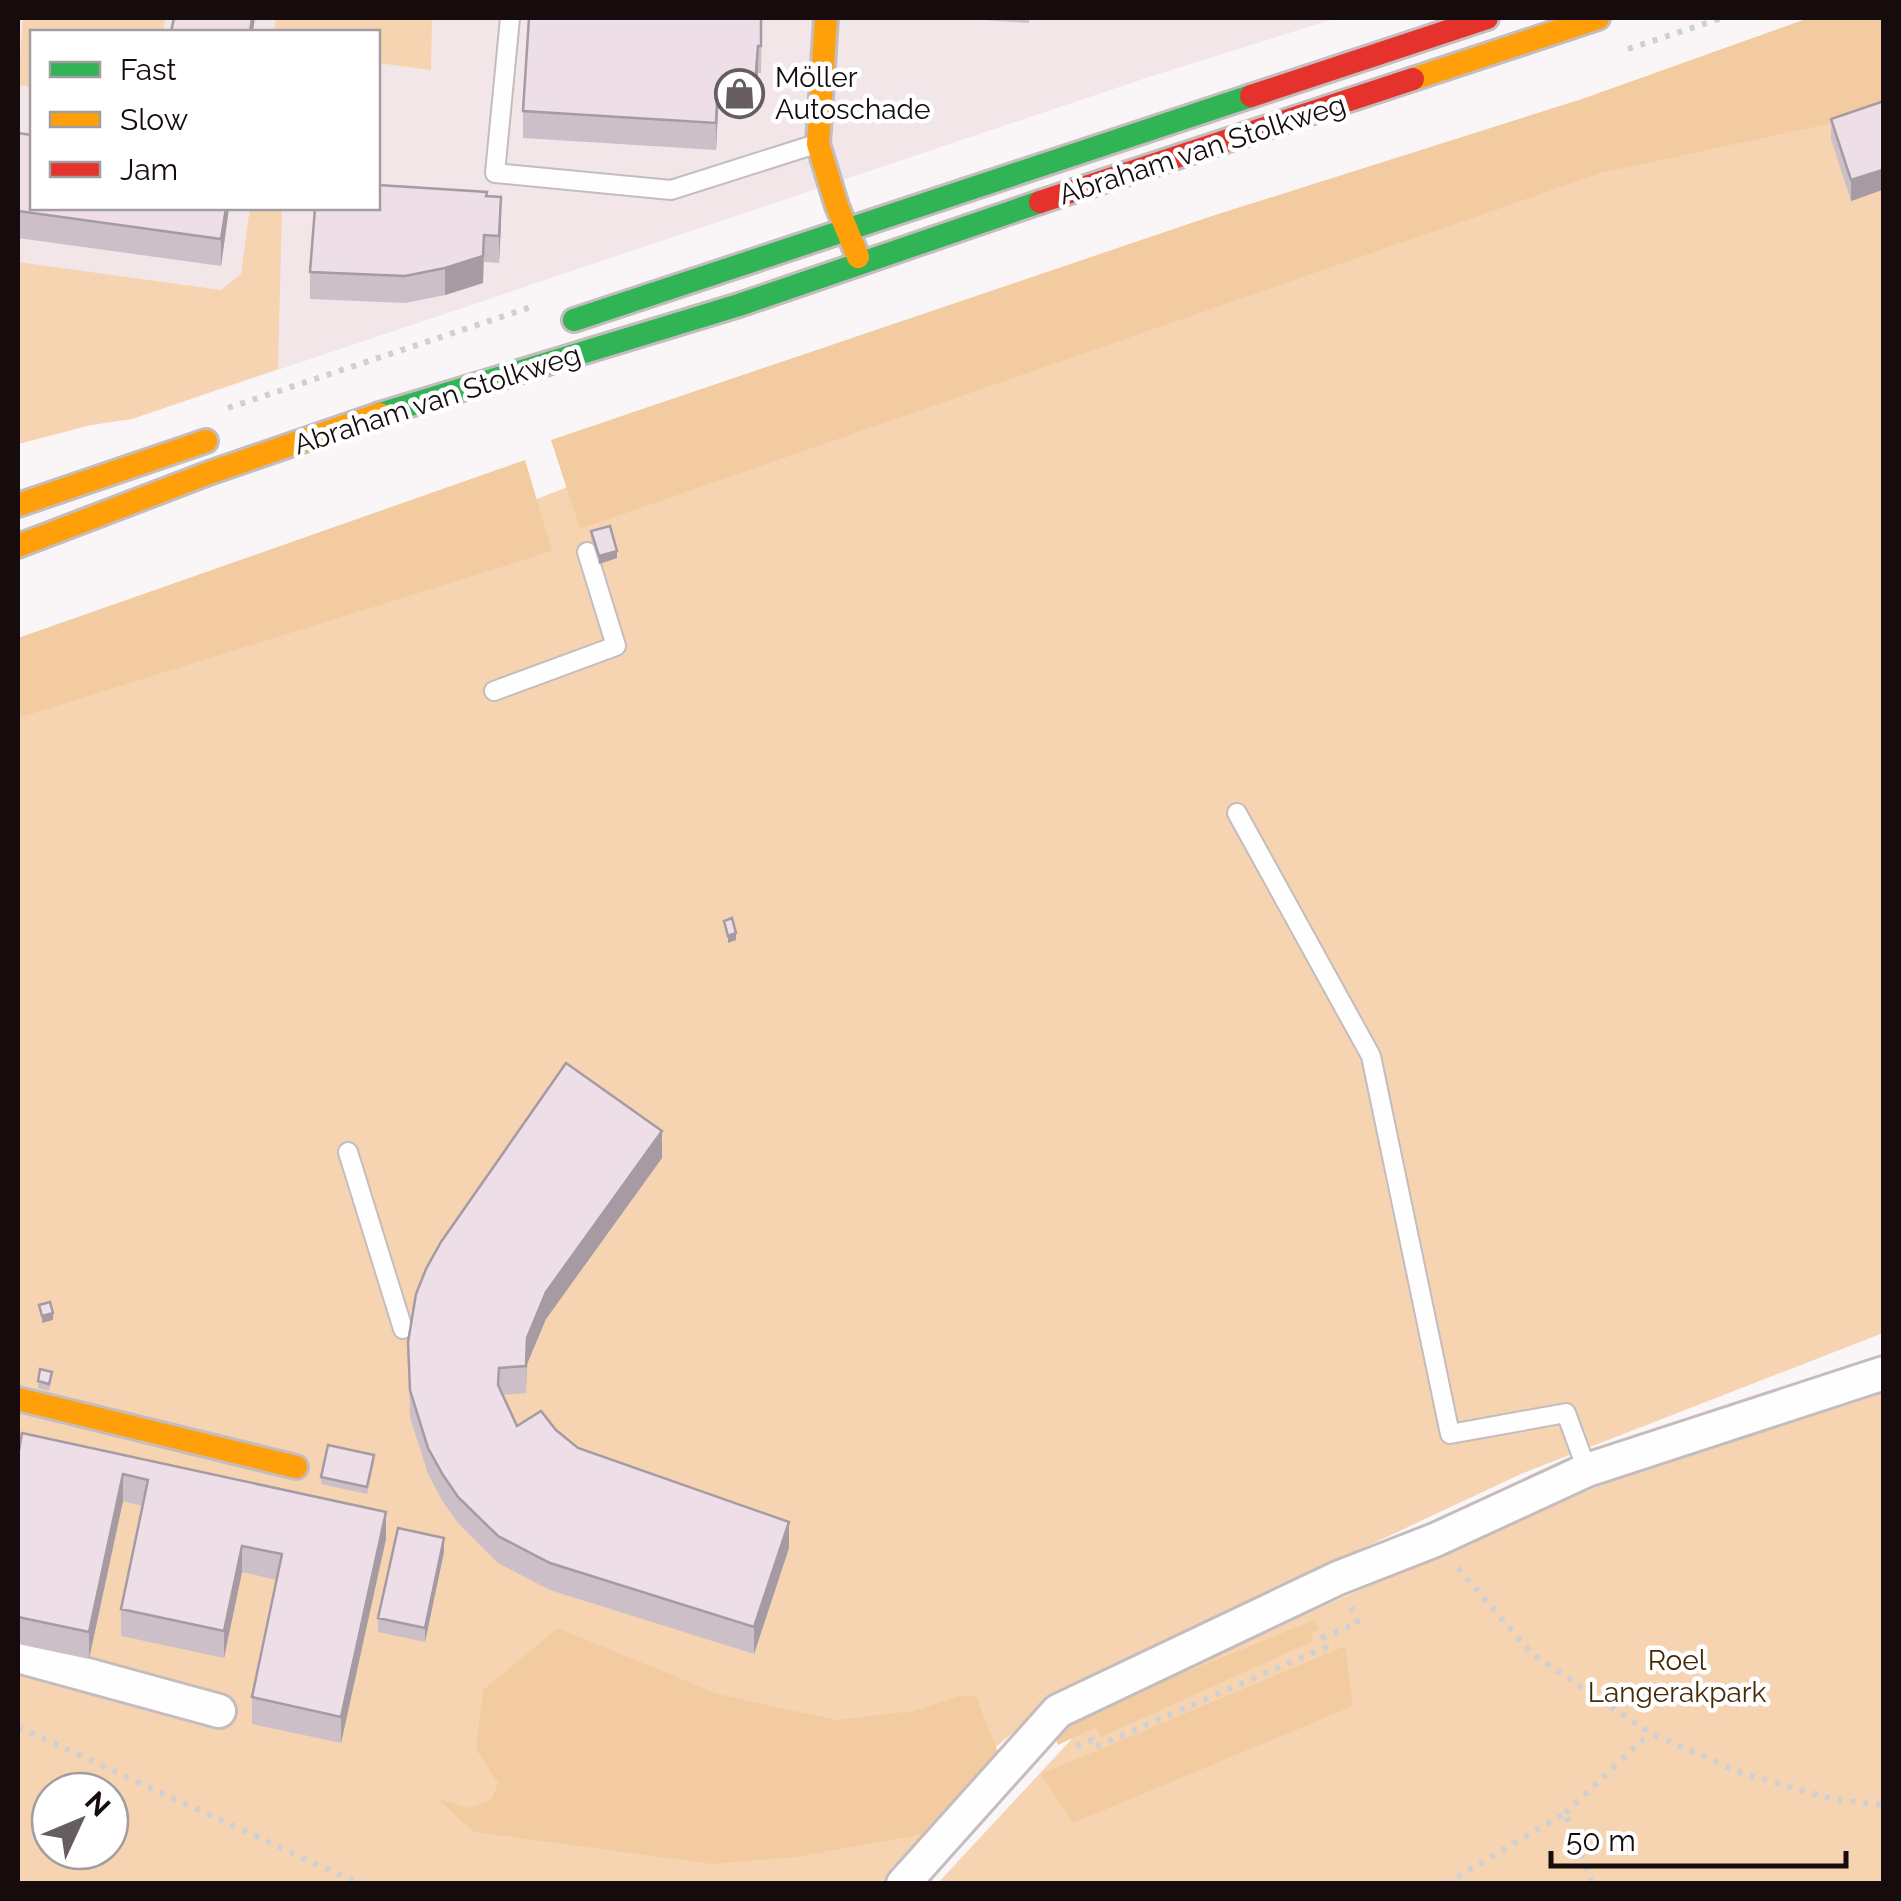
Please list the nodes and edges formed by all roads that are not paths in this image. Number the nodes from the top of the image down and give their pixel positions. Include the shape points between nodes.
1 (510, 18) edge
2 (826, 18) edge
3 (1486, 18) edge
4 (1598, 18) edge
5 (1540, 26) edge
6 (818, 144) junction
7 (846, 229) junction
8 (860, 262) junction
9 (560, 324) dead end
10 (224, 435) dead end
11 (18, 505) edge
12 (18, 546) edge
13 (587, 552) dead end
14 (494, 691) dead end
15 (1237, 813) dead end
16 (348, 1152) dead end
17 (404, 1329) dead end
18 (1884, 1373) edge
19 (18, 1400) edge
20 (296, 1467) dead end
21 (1587, 1470) junction
22 (18, 1656) edge
23 (219, 1711) dead end
24 (904, 1884) edge

1 - 6 lane via 496,173 671,190
2 - 6 street
3 - 7 street, Abraham van Stolkweg
4 - 5 street, Abraham van Stolkweg
5 - 8 street, Abraham van Stolkweg
6 - 7 street
7 - 8 street
7 - 9 street, Abraham van Stolkweg
8 - 12 street, Abraham van Stolkweg via 214,472
10 - 11 street
13 - 14 lane via 616,646
15 - 21 lane via 1371,1056 1450,1434 1566,1413
16 - 17 lane
18 - 21 street
19 - 20 street
21 - 24 street via 1058,1710
22 - 23 street

